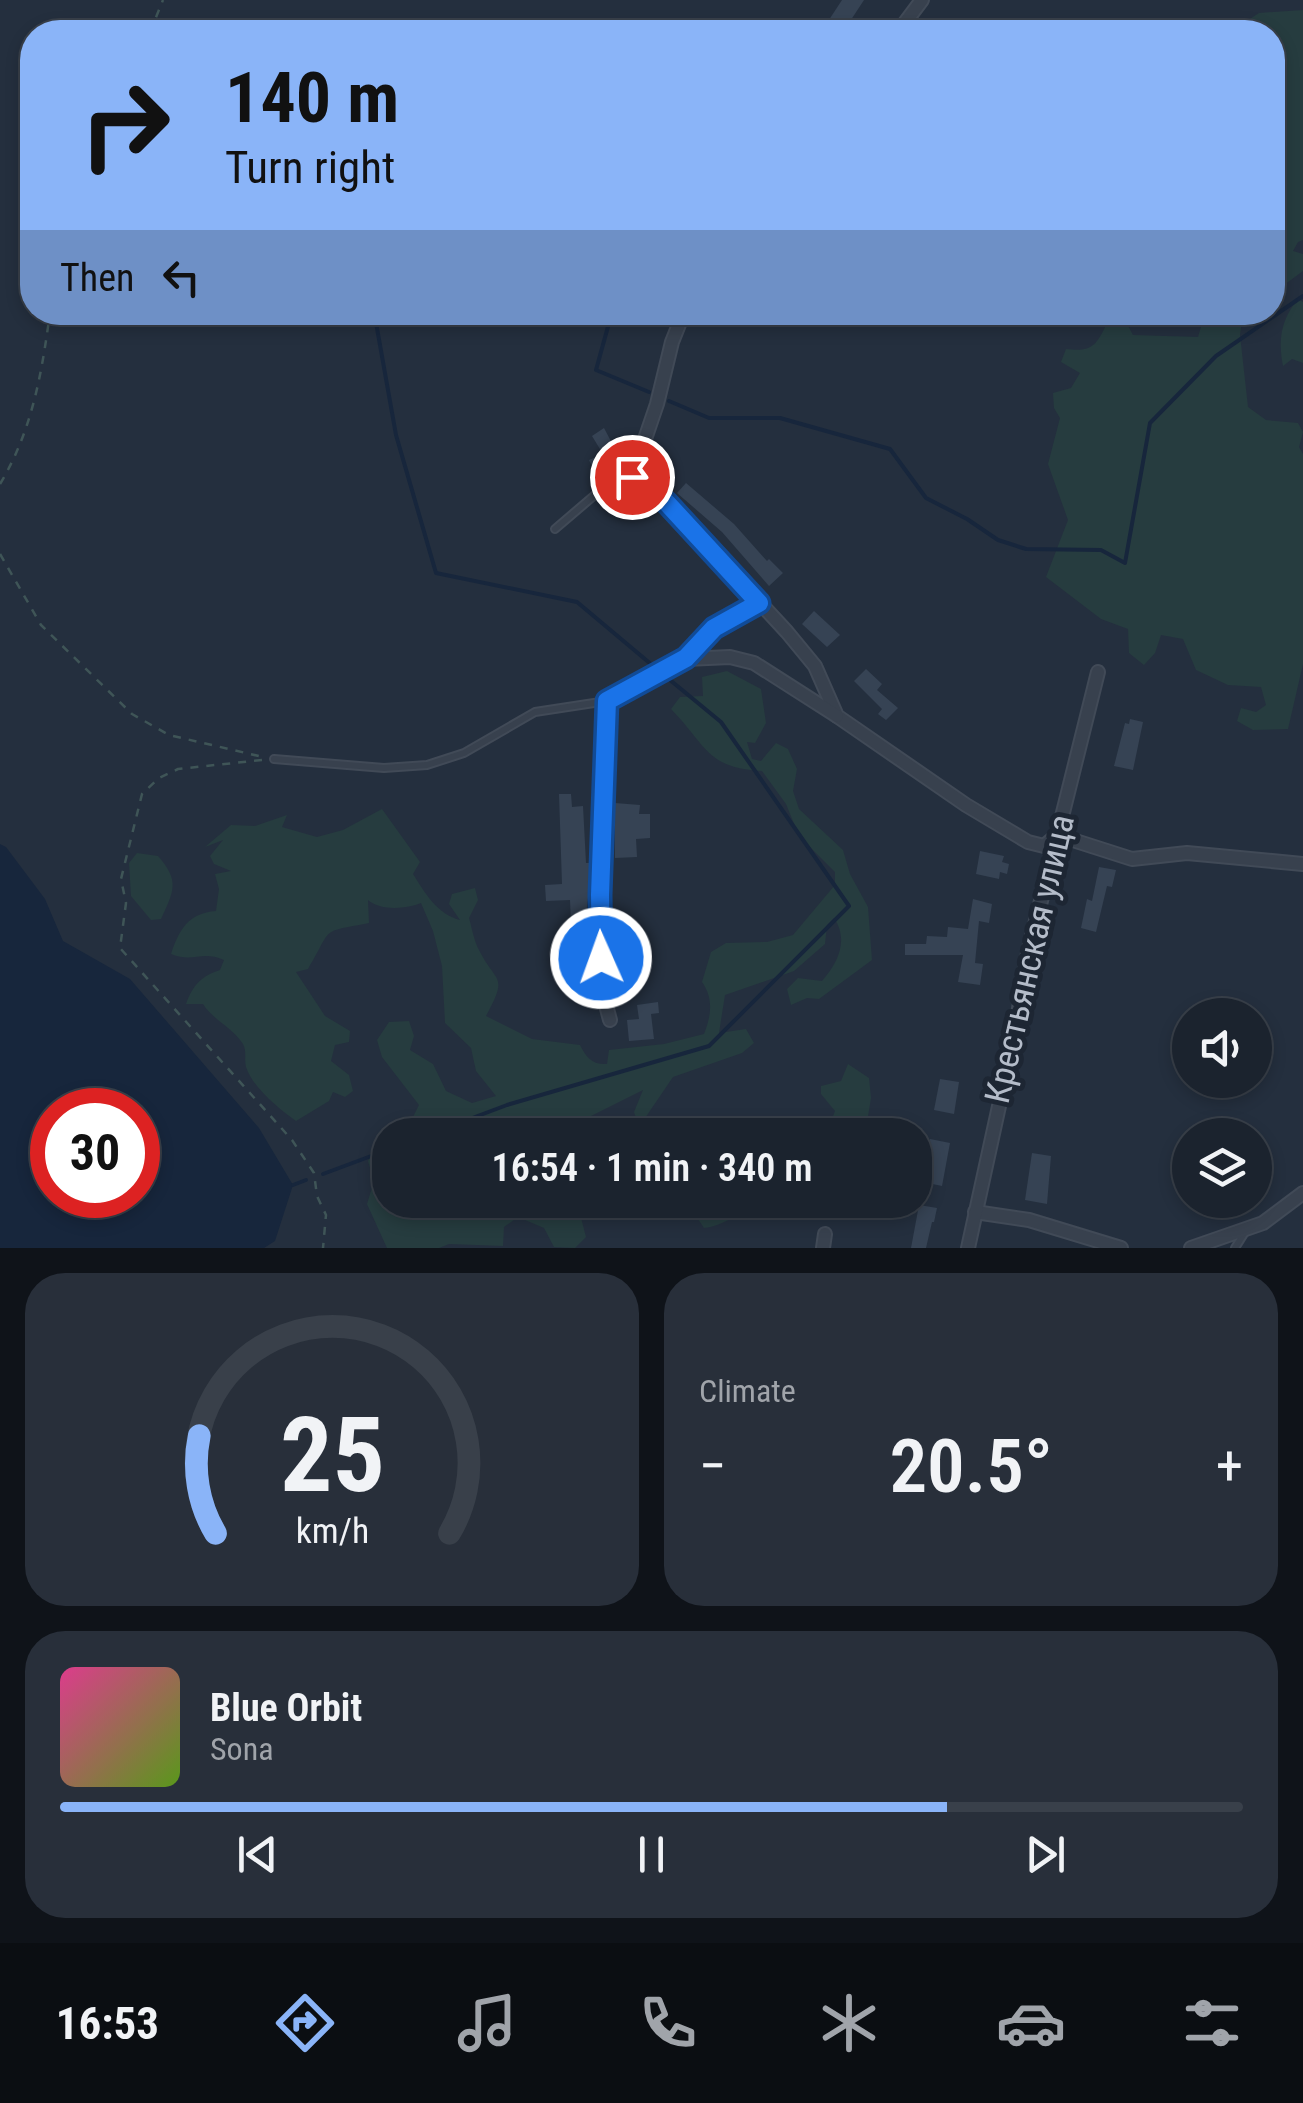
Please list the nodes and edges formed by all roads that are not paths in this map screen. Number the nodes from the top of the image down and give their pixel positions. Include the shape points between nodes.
1 (679, 325) edge
2 (632, 477) junction
3 (555, 529) dead end
4 (759, 603) junction
5 (686, 658) junction
6 (1098, 672) dead end
7 (607, 701) junction
8 (837, 716) junction
9 (274, 759) road end
10 (1058, 835) junction
11 (1303, 864) edge
12 (610, 1020) dead end
13 (1303, 1193) edge
14 (975, 1212) junction
15 (1247, 1230) junction
16 (968, 1248) edge
17 (1121, 1248) edge
18 (1191, 1248) edge
19 (1235, 1248) edge

1 - 2 street
2 - 3 lane via 610,482
2 - 4 street via 666,502
4 - 5 lane via 714,628
4 - 8 street via 814,666
5 - 7 street
5 - 8 street via 754,663
6 - 10 street, Крестьянская улица
7 - 9 lane via 535,712 464,753 427,765
7 - 12 street via 600,895 602,990
8 - 10 street via 1028,842 1044,846
10 - 11 street via 1132,859 1187,853
10 - 14 street, Крестьянская улица
13 - 15 street
14 - 16 street, Крестьянская улица
14 - 17 street via 1030,1220
15 - 18 street
15 - 19 lane

